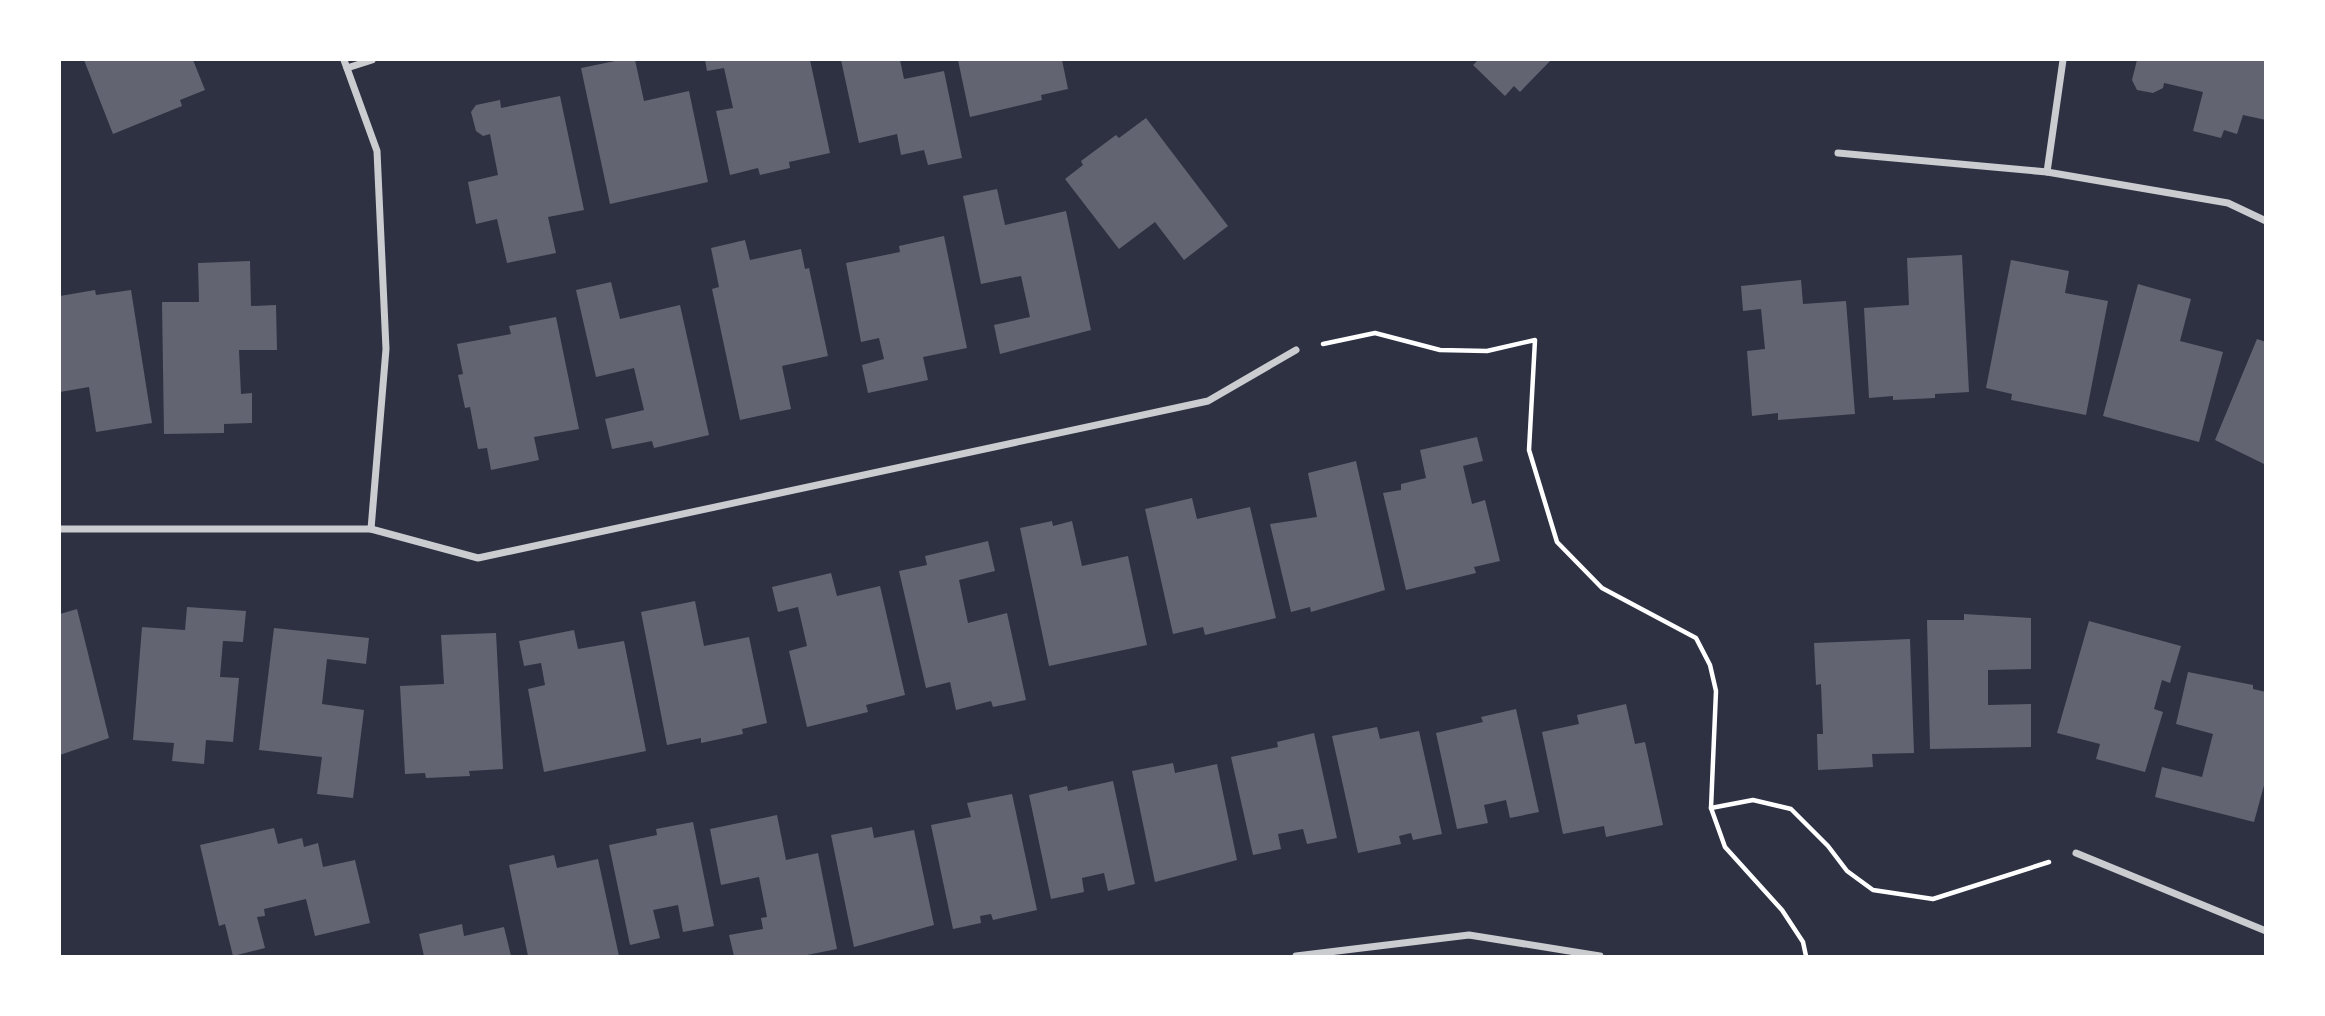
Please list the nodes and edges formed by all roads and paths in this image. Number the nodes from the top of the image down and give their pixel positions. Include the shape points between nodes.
1 (372, 60) edge
2 (2063, 60) edge
3 (346, 64) edge
4 (1838, 153) dead end
5 (2048, 172) junction
6 (2266, 221) edge
7 (1296, 349) joint
8 (60, 529) edge
9 (371, 529) junction
10 (1711, 808) junction
11 (2076, 853) joint
12 (2266, 931) edge
13 (1296, 957) edge
14 (1600, 957) edge
15 (1806, 957) edge

1 - 3 street
2 - 5 street
3 - 9 street via 377,151 386,349
4 - 5 street
5 - 6 street via 2228,203
7 - 9 street via 1208,401 478,558
7 - 10 path via 1375,332 1440,349 1487,351 1535,340 1529,450 1557,542 1602,587 1696,638 1710,665 1716,691
8 - 9 street
10 - 11 path via 1753,800 1791,809 1846,871 1872,890 1933,899
10 - 15 path via 1725,847 1782,909 1803,942
11 - 12 street
13 - 14 street via 1469,935

